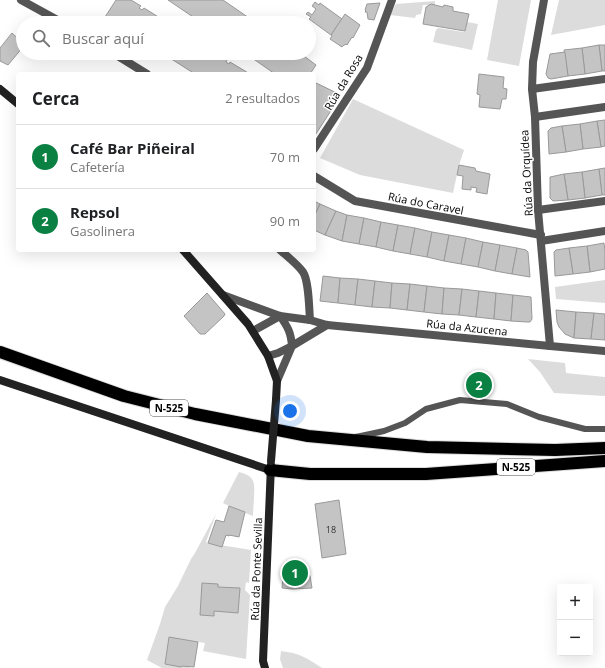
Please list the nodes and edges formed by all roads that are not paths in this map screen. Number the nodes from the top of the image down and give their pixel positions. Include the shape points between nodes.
1 (21, 0) edge
2 (392, 0) edge
3 (544, 0) edge
4 (50, 16) edge
5 (124, 60) edge
6 (144, 72) edge
7 (605, 79) edge
8 (0, 89) edge
9 (532, 89) junction
10 (16, 102) edge
11 (605, 107) edge
12 (534, 117) junction
13 (316, 146) edge
14 (316, 177) edge
15 (605, 202) edge
16 (538, 210) junction
17 (605, 231) edge
18 (541, 238) junction
19 (185, 252) edge
20 (282, 252) edge
21 (223, 295) junction
22 (280, 316) junction
23 (310, 320) junction
24 (327, 325) junction
25 (253, 331) junction
26 (292, 346) junction
27 (550, 346) junction
28 (605, 351) edge
29 (0, 352) edge
30 (268, 356) junction
31 (0, 380) edge
32 (277, 381) junction
33 (605, 429) edge
34 (345, 439) junction
35 (605, 448) edge
36 (605, 461) edge
37 (270, 465) junction
38 (265, 668) edge

1 - 4 street
2 - 13 street, Rúa da Rosa via 366,68
3 - 9 street, Rúa da Orquídea via 532,62
5 - 6 street
7 - 9 street
8 - 10 street
9 - 12 street, Rúa da Orquídea
11 - 12 street
12 - 16 street, Rúa da Orquídea
14 - 18 street, Rúa do Caravel via 355,201
15 - 16 street
16 - 18 street, Rúa da Orquídea
17 - 18 street, Rúa do Caravel
18 - 27 street, Rúa da Orquídea
19 - 21 street
20 - 23 street via 304,273
21 - 22 street, Rúa da Azucena
21 - 25 street
22 - 23 street, Rúa da Azucena
22 - 25 street
22 - 26 street via 291,334
23 - 24 street, Rúa da Azucena
24 - 26 street
24 - 27 street, Rúa da Azucena
25 - 30 street
26 - 30 street
26 - 32 street
27 - 28 street, Rúa da Azucena
29 - 34 highway, N-525 via 124,396 159,405 308,436
30 - 32 street
31 - 37 street
32 - 37 street, Rúa da Ponte Sevilla, bridge
33 - 34 lane via 585,429 539,417 507,404 460,400 426,409 405,424
34 - 35 highway, N-525 via 427,447 555,450
36 - 37 highway, N-525 via 426,474 310,474
37 - 38 street, Rúa da Ponte Sevilla via 263,661

